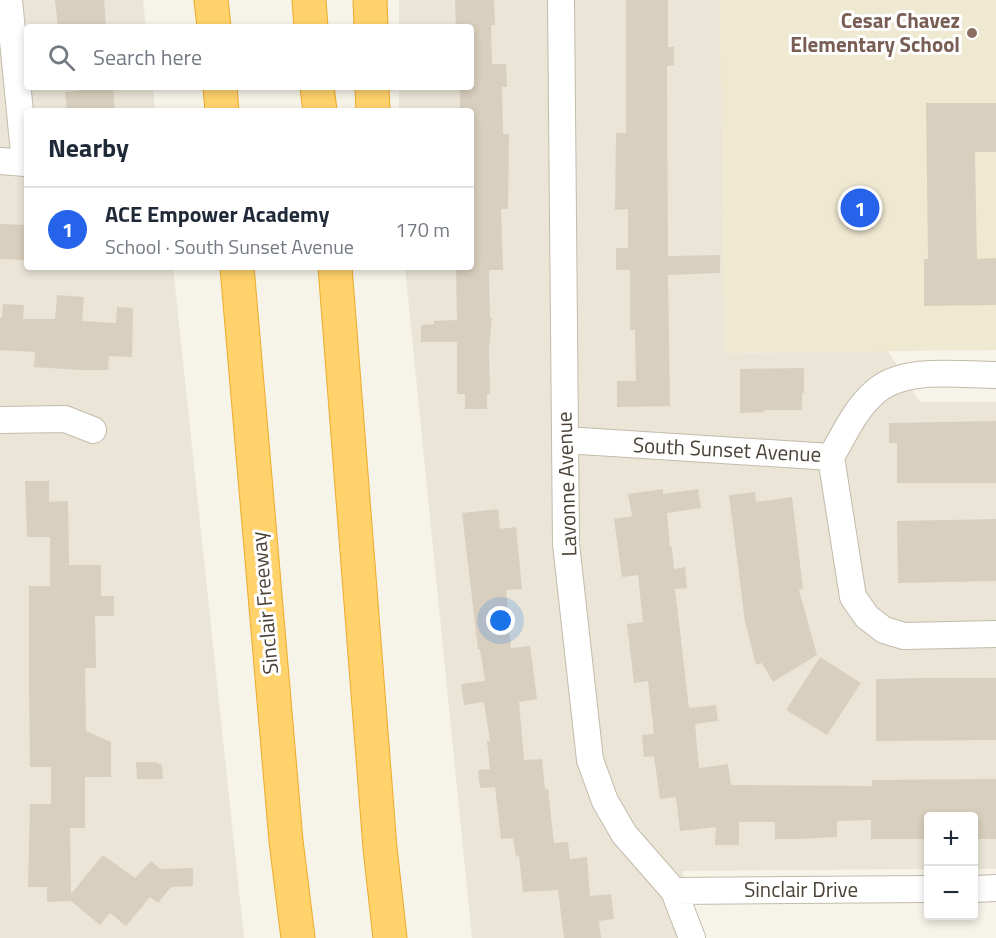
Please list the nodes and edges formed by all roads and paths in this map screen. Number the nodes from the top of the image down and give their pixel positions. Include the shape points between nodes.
1 (9, 0) edge
2 (211, 0) edge
3 (309, 0) edge
4 (370, 0) edge
5 (561, 0) edge
6 (214, 24) edge
7 (311, 24) edge
8 (371, 24) edge
9 (220, 90) edge
10 (317, 90) edge
11 (372, 90) edge
12 (222, 108) edge
13 (320, 108) edge
14 (373, 108) edge
15 (24, 153) edge
16 (0, 161) edge
17 (24, 163) edge
18 (237, 270) edge
19 (335, 270) edge
20 (996, 375) edge
21 (0, 420) edge
22 (93, 430) dead end
23 (565, 440) junction
24 (831, 457) junction
25 (996, 634) edge
26 (978, 888) edge
27 (996, 888) edge
28 (924, 889) edge
29 (674, 891) junction
30 (298, 938) edge
31 (390, 938) edge
32 (692, 938) edge

1 - 15 street
2 - 6 highway
3 - 7 highway
4 - 8 highway
5 - 23 street, Lavonne Avenue
9 - 12 highway
10 - 13 highway
11 - 14 highway
16 - 17 street
18 - 30 highway, Sinclair Freeway via 286,841
19 - 31 highway
20 - 24 street, South Sunset Avenue via 914,375 895,379 875,392 860,409
21 - 22 street via 64,418
23 - 24 street, South Sunset Avenue
23 - 29 street, Lavonne Avenue via 566,544 591,760 605,801 624,834
24 - 25 street via 853,597 867,617 884,630 904,636
26 - 27 street
28 - 29 street, Sinclair Drive
29 - 32 street, Lavonne Avenue

